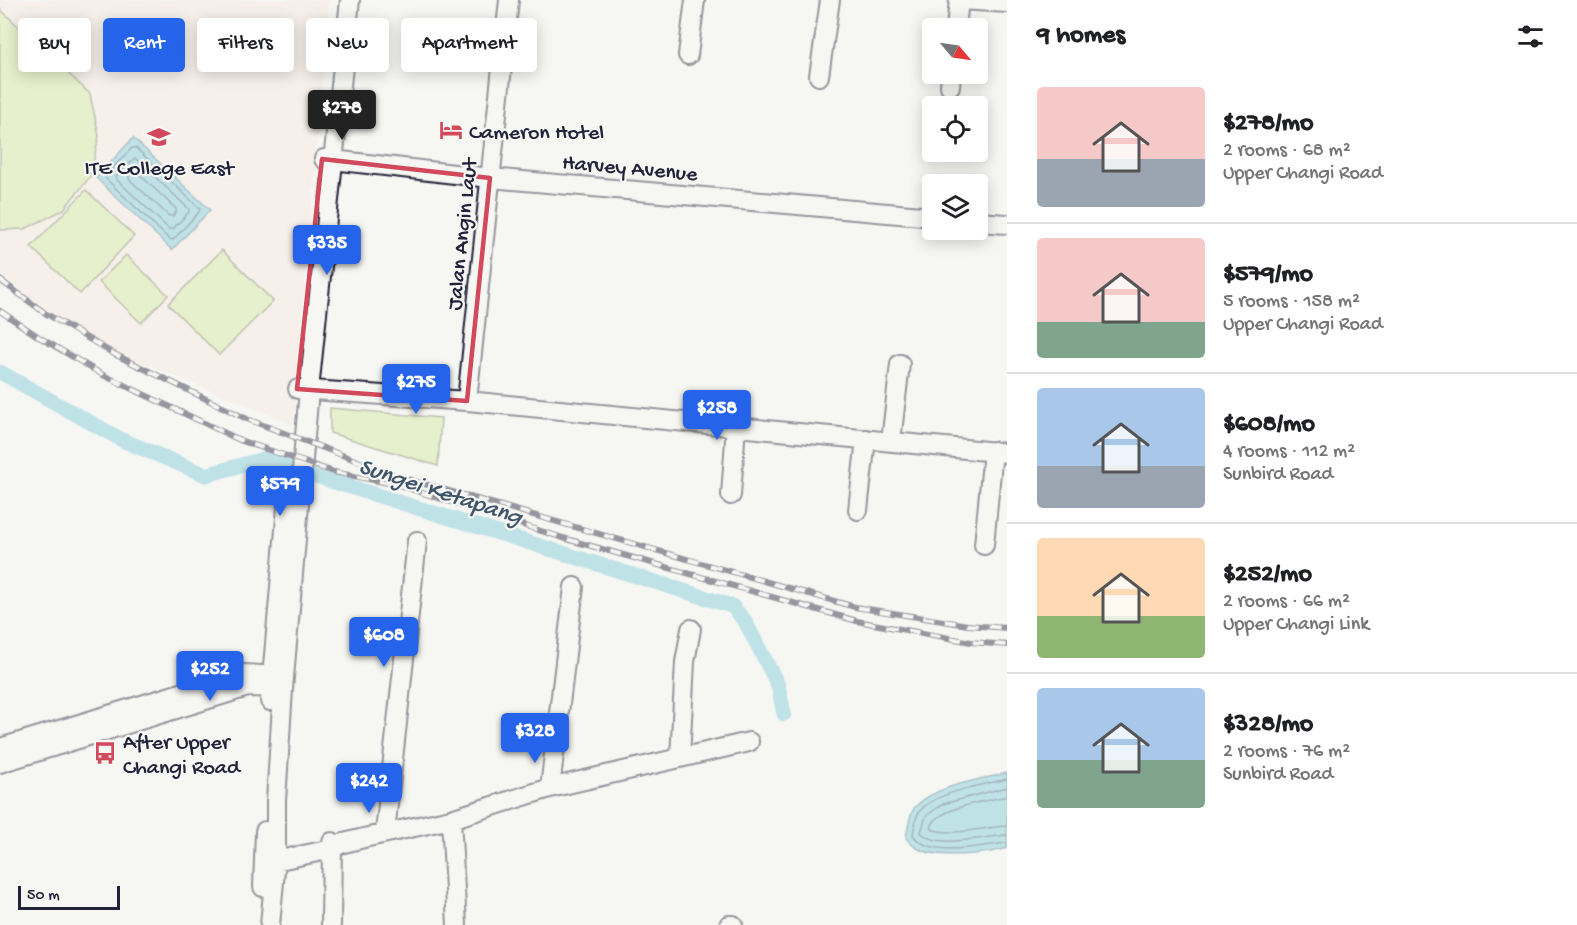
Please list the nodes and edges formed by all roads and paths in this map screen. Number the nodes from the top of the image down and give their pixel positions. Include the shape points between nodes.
1 (338, 0) edge
2 (350, 0) edge
3 (509, 0) edge
4 (695, 0) edge
5 (830, 0) edge
6 (960, 0) edge
7 (1007, 3) edge
8 (957, 18) edge
9 (688, 55) dead end
10 (819, 76) dead end
11 (328, 159) junction
12 (490, 178) junction
13 (922, 217) edge
14 (988, 223) edge
15 (1007, 224) edge
16 (900, 364) dead end
17 (303, 390) junction
18 (467, 401) junction
19 (736, 426) junction
20 (866, 439) junction
21 (891, 441) junction
22 (1000, 452) edge
23 (731, 495) dead end
24 (858, 510) dead end
25 (417, 541) dead end
26 (984, 545) dead end
27 (574, 587) dead end
28 (691, 629) dead end
29 (277, 682) junction
30 (749, 741) dead end
31 (0, 748) edge
32 (680, 758) junction
33 (0, 763) edge
34 (550, 788) junction
35 (451, 819) junction
36 (386, 832) junction
37 (335, 845) junction
38 (270, 855) junction
39 (263, 925) edge
40 (270, 925) edge
41 (331, 925) edge
42 (457, 925) edge

1 - 11 street
2 - 11 street
3 - 12 street, Jalan Angin Laut
4 - 9 street
5 - 10 street
6 - 7 street
6 - 8 street
11 - 12 street, Harvey Avenue
11 - 17 street
12 - 13 street, Harvey Avenue
12 - 18 street, Jalan Angin Laut
14 - 15 street
16 - 21 street
17 - 18 street
17 - 29 street
18 - 19 street
19 - 20 street
19 - 23 street
20 - 21 street
20 - 24 street
21 - 22 street
22 - 26 street
25 - 36 street
27 - 34 street
28 - 32 street via 685,662
29 - 31 street via 243,674
29 - 33 street via 248,687
29 - 38 street
30 - 32 street
32 - 34 street
34 - 35 street
35 - 36 street
35 - 42 street
36 - 37 street
37 - 38 street
37 - 41 street
38 - 39 street
38 - 40 street

